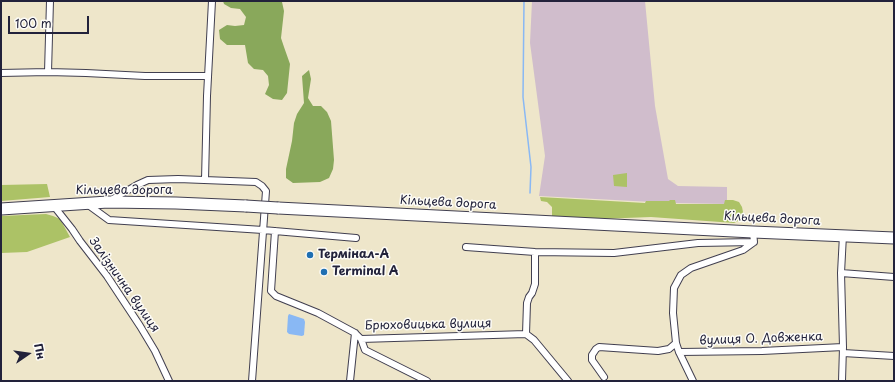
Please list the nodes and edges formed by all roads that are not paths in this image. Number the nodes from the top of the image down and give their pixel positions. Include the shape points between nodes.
1 (50, 1) edge
2 (212, 1) edge
3 (48, 72) junction
4 (1, 73) edge
5 (208, 76) junction
6 (205, 180) junction
7 (108, 202) junction
8 (85, 203) junction
9 (53, 205) junction
10 (1, 209) edge
11 (262, 230) junction
12 (275, 231) junction
13 (843, 236) junction
14 (753, 237) junction
15 (356, 238) dead end
16 (894, 238) edge
17 (466, 247) dead end
18 (535, 252) junction
19 (841, 273) junction
20 (894, 277) edge
21 (355, 332) junction
22 (526, 334) junction
23 (361, 339) junction
24 (676, 343) junction
25 (843, 350) junction
26 (679, 352) junction
27 (894, 356) edge
28 (604, 377) dead end
29 (169, 381) edge
30 (252, 381) edge
31 (350, 381) edge
32 (427, 381) edge
33 (568, 381) edge
34 (693, 381) edge
35 (842, 381) edge

1 - 3 street
2 - 5 street
3 - 4 street
3 - 5 street
5 - 6 street
6 - 7 street via 148,180
6 - 11 street via 256,182 262,186 266,191
7 - 8 highway, Кільцева дорога
7 - 14 highway, Кільцева дорога, bridge via 246,206
8 - 9 highway, Кільцева дорога
8 - 11 street via 109,220
9 - 10 highway, Кільцева дорога
9 - 29 street, Залізнична вулиця via 107,276 140,326
11 - 12 street
11 - 30 street
12 - 15 street
12 - 21 street, Брюховицька вулиця via 270,291
13 - 14 highway, Кільцева дорога
13 - 16 highway, Кільцева дорога
13 - 19 street
14 - 18 street via 614,253
14 - 24 street via 743,250 691,268 681,275 674,288
17 - 18 street
18 - 22 street via 535,284 527,303
19 - 20 street
19 - 25 street
21 - 23 street, Брюховицька вулиця
21 - 31 street
22 - 23 street, Брюховицька вулиця
22 - 33 street
23 - 32 street via 365,350
24 - 26 street
24 - 28 street via 669,349 658,351 599,347 592,355 592,360
25 - 26 street, вулиця О. Довженка
25 - 27 street, вулиця О. Довженка
25 - 35 street
26 - 34 street

